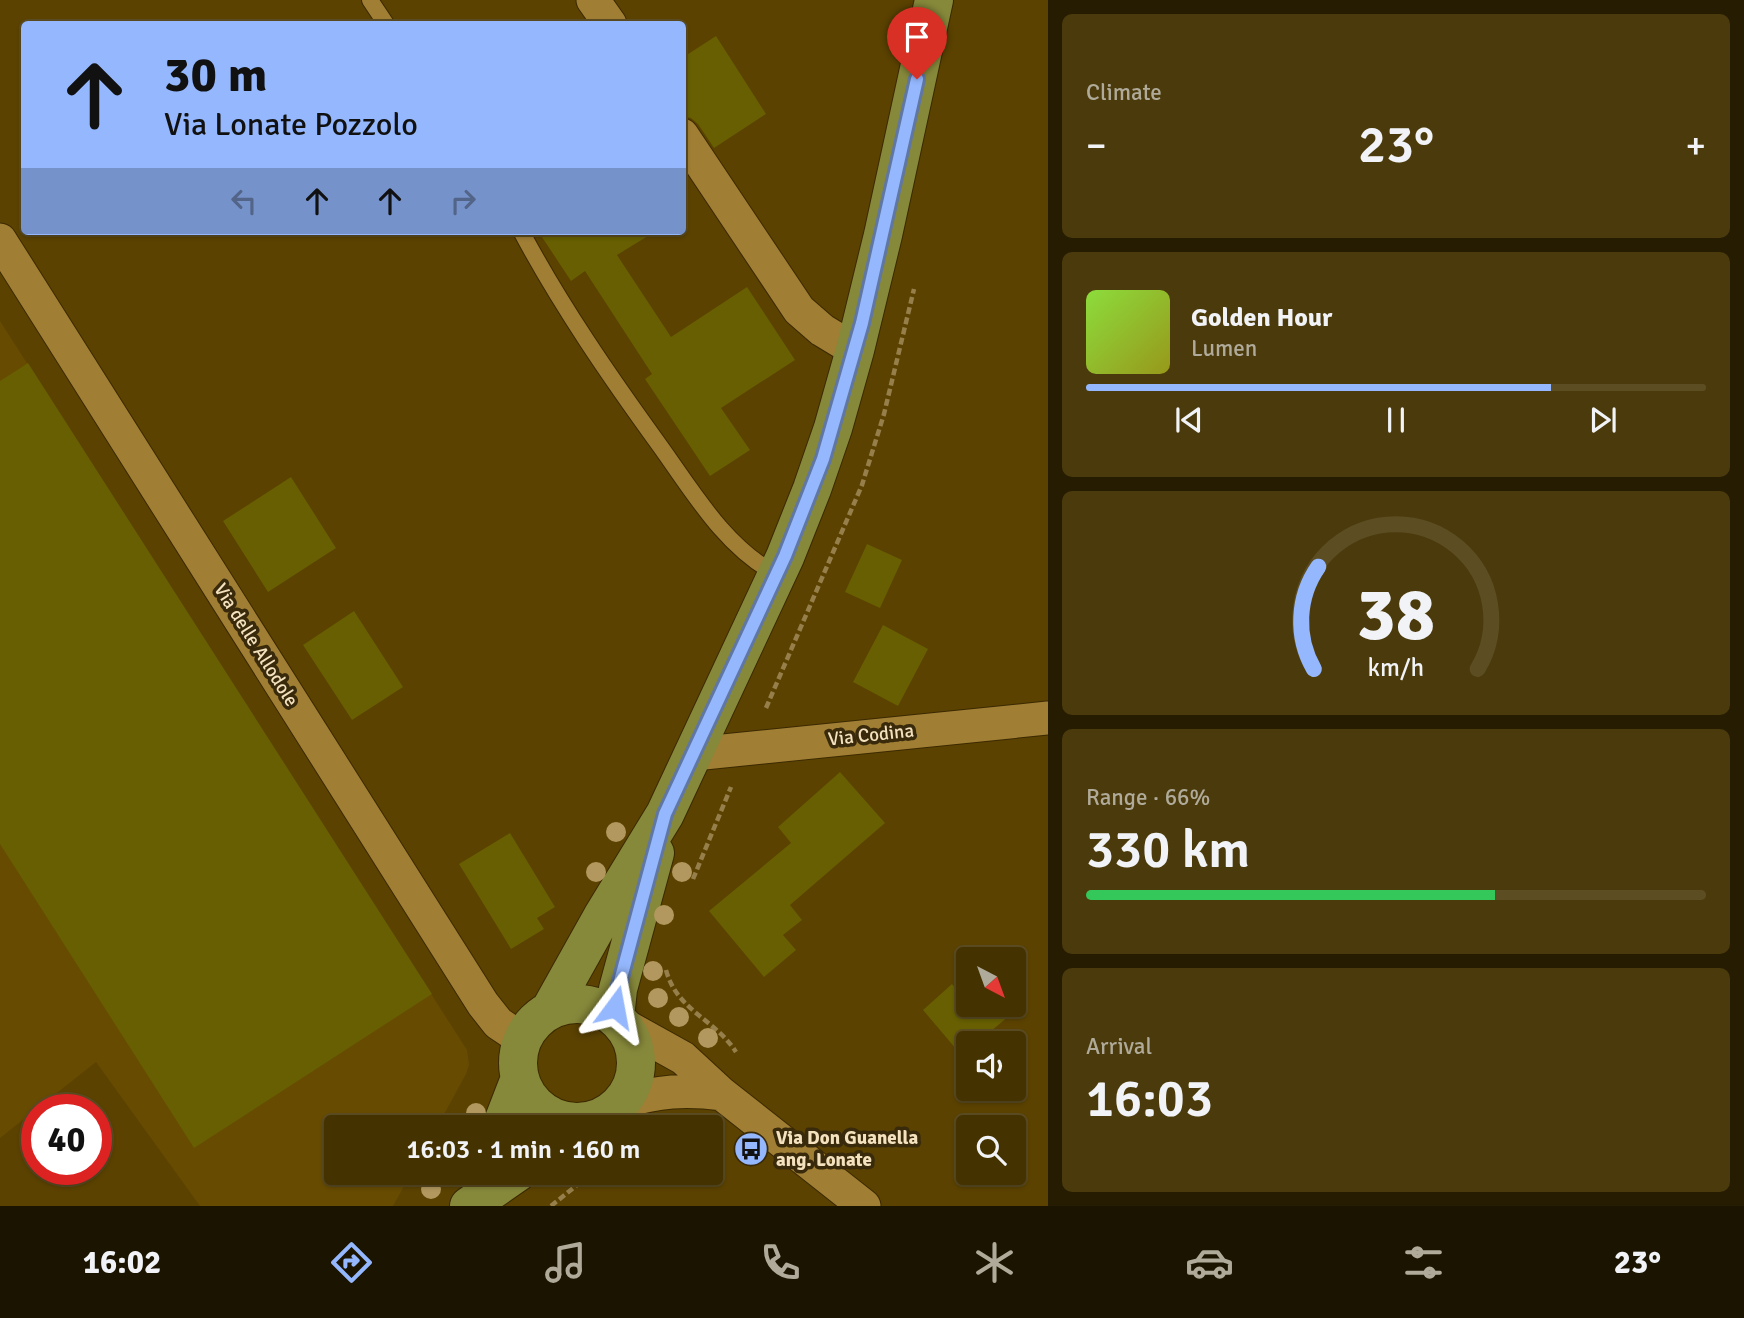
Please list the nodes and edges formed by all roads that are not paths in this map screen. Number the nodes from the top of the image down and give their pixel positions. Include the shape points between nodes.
1 (370, 0) edge
2 (593, 0) edge
3 (934, 0) edge
4 (384, 21) edge
5 (608, 21) edge
6 (686, 141) edge
7 (523, 235) edge
8 (0, 240) edge
9 (855, 351) junction
10 (776, 574) junction
11 (1048, 718) edge
12 (694, 754) junction
13 (665, 814) junction
14 (550, 1010) junction
15 (618, 1021) junction
16 (523, 1040) junction
17 (520, 1078) junction
18 (722, 1094) junction
19 (506, 1115) edge
20 (552, 1115) edge
21 (601, 1115) edge
22 (602, 1115) edge
23 (477, 1185) edge
24 (499, 1185) edge
25 (468, 1206) edge
26 (864, 1206) edge

1 - 4 lane
2 - 5 street
3 - 9 street
6 - 9 street via 799,310
7 - 10 lane via 556,292 680,474 745,554
8 - 16 street, Via delle Allodole via 482,1004 498,1023
9 - 10 street via 823,459
10 - 12 street
11 - 12 street, Via Codina
12 - 13 street
13 - 14 street
13 - 15 street via 618,989
14 - 15 street via 588,1004
14 - 16 street via 536,1020
15 - 18 street via 683,1058
15 - 21 street via 632,1040 634,1079
16 - 17 street
17 - 19 street
17 - 20 street via 528,1095
18 - 22 street via 676,1090 645,1095
18 - 26 street
23 - 25 street
24 - 25 street

